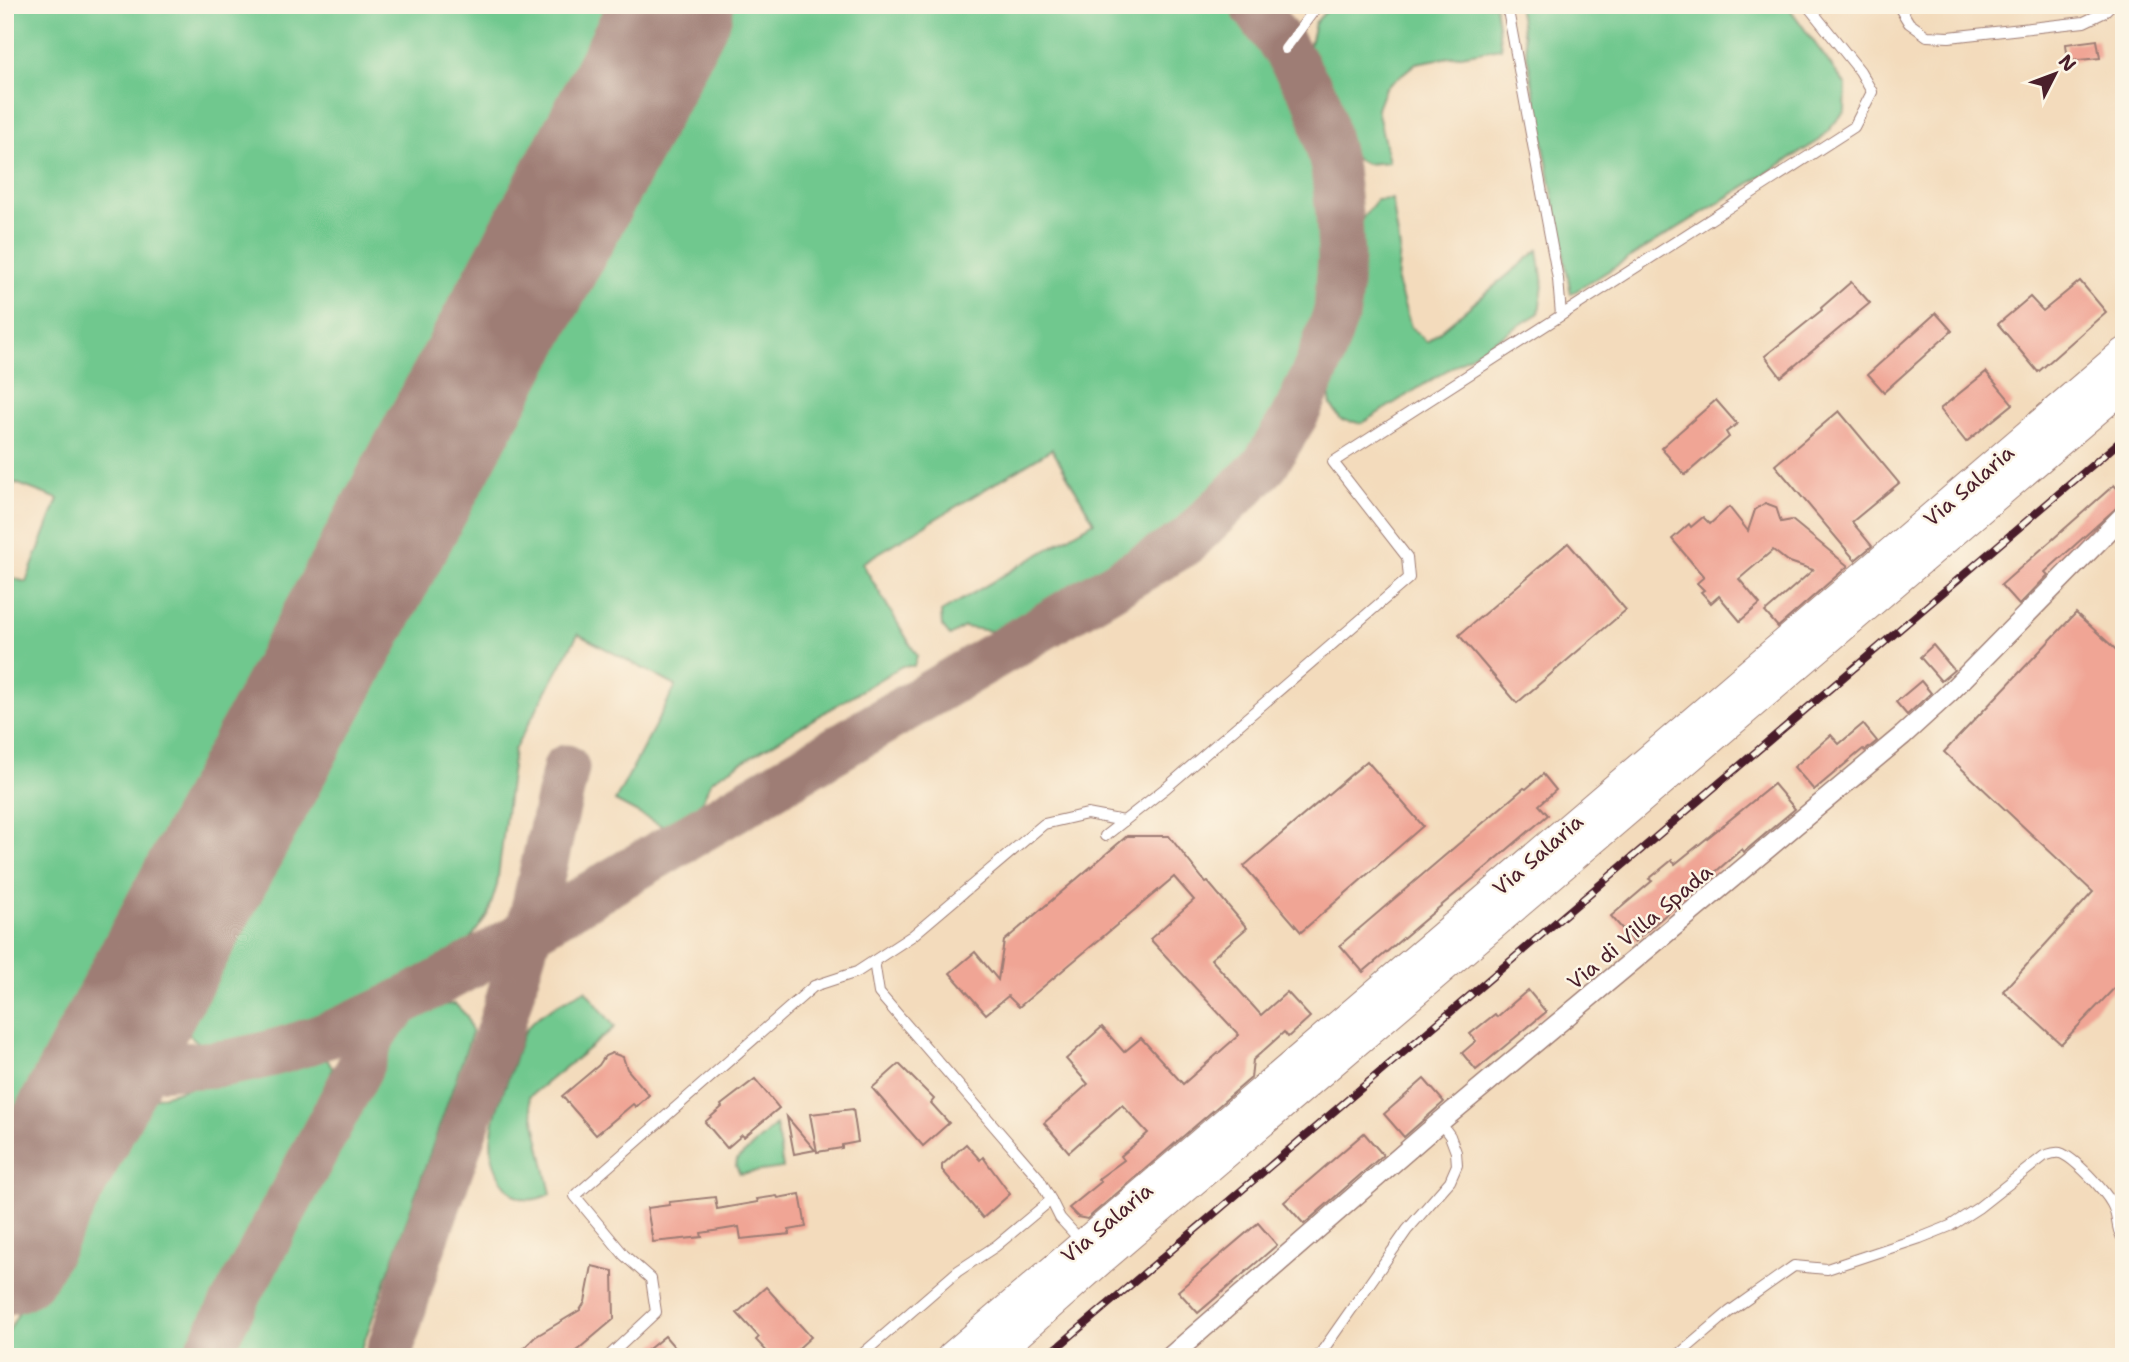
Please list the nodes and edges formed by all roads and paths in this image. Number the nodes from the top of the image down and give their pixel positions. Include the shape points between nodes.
1 (1318, 5) edge
2 (1507, 5) edge
3 (1807, 5) edge
4 (1898, 5) edge
5 (2111, 5) edge
6 (1285, 49) dead end
7 (1561, 316) junction
8 (2124, 353) edge
9 (2124, 386) edge
10 (2124, 515) edge
11 (1124, 821) junction
12 (1105, 835) dead end
13 (874, 961) junction
14 (1440, 1122) junction
15 (1051, 1200) junction
16 (2124, 1240) edge
17 (1091, 1252) junction
18 (608, 1357) edge
19 (859, 1357) edge
20 (952, 1357) edge
21 (991, 1357) edge
22 (1170, 1357) edge
23 (1318, 1357) edge
24 (1676, 1357) edge

1 - 6 lane
2 - 7 lane
3 - 7 lane via 1872,92 1854,127
4 - 5 lane via 1909,23 1927,36 1949,37 2084,22
7 - 11 lane via 1334,462 1407,557 1409,578
8 - 17 main road, Via Salaria
9 - 17 main road, Via Salaria
10 - 14 street, Via di Villa Spada via 1903,735
11 - 12 lane
11 - 13 lane via 1087,814 1044,824 912,936
13 - 15 lane via 879,993 1038,1177
13 - 18 lane via 857,972 814,986 575,1196 624,1255 651,1279 656,1312
14 - 22 street, Via di Villa Spada
14 - 23 lane via 1456,1152 1458,1165 1450,1181 1407,1230
15 - 17 lane via 1060,1218
15 - 19 lane via 958,1271
16 - 24 lane via 2106,1195 2072,1160 2054,1153 1950,1226 1828,1269 1794,1266
17 - 20 main road, Via Salaria
17 - 21 main road, Via Salaria

